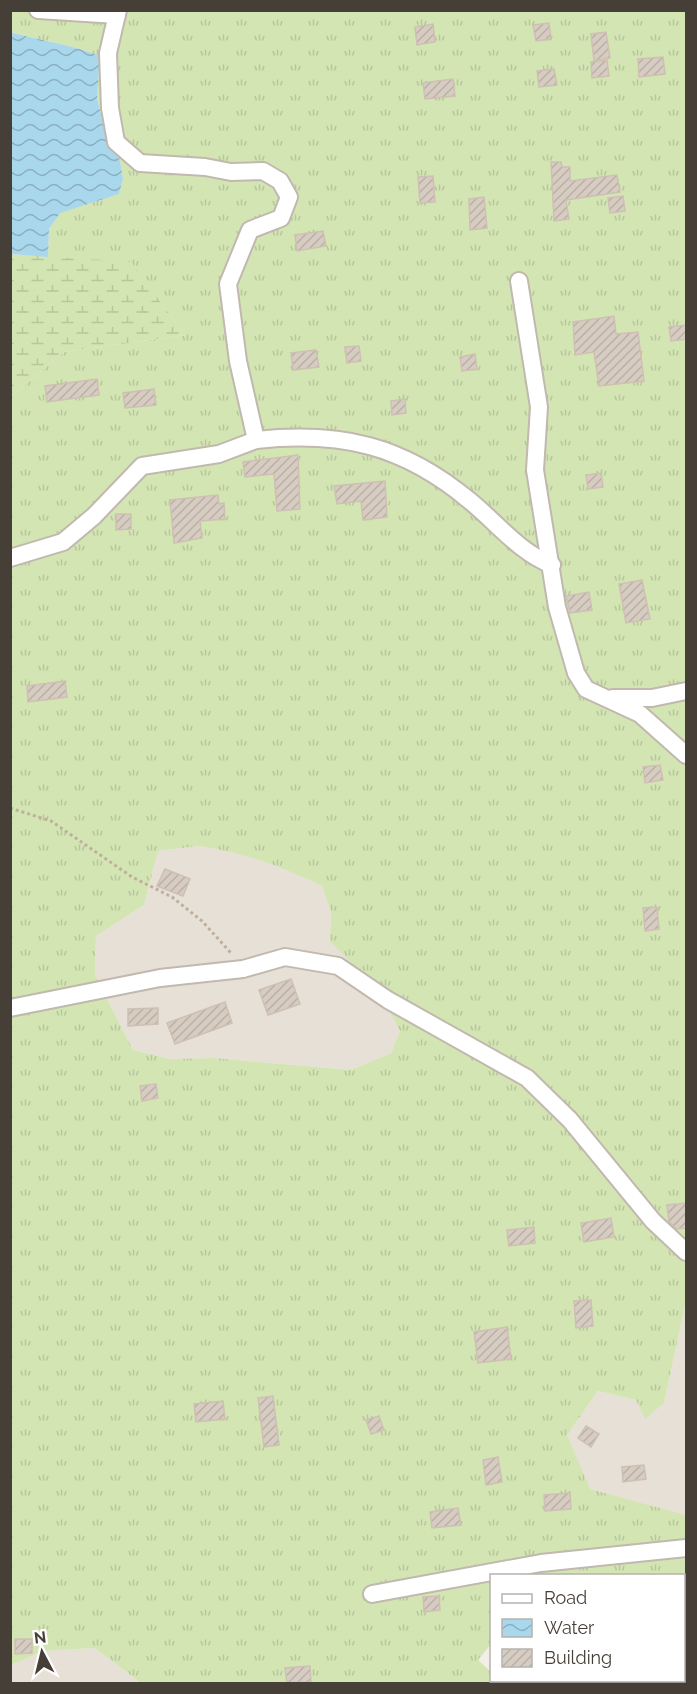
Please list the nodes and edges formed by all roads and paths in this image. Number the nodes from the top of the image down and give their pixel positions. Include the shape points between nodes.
1 (38, 10) edge
2 (117, 13) edge
3 (519, 281) dead end
4 (256, 440) junction
5 (10, 558) edge
6 (552, 565) junction
7 (687, 691) edge
8 (609, 698) junction
9 (687, 755) edge
10 (10, 808) edge
11 (243, 969) junction
12 (10, 1008) edge
13 (687, 1252) edge
14 (687, 1548) edge
15 (542, 1569) edge
16 (508, 1574) edge
17 (490, 1577) edge
18 (372, 1594) dead end

1 - 2 street
2 - 4 street via 108,53 116,142 140,163 231,172 263,171 280,181 289,197 281,218 250,230 228,284 238,361
3 - 6 street via 540,407 535,471
4 - 5 street via 219,454 142,466 63,542
4 - 6 street via 288,437 358,441 394,453 420,465 469,500 533,557
6 - 8 street via 557,607 576,673 586,689
7 - 8 street via 652,698
8 - 9 street via 640,714
10 - 11 path via 51,821 132,877 172,897 202,921
11 - 12 street via 160,978
11 - 13 street via 285,957 338,966 388,1000 527,1078 570,1120 653,1221
14 - 15 street
15 - 16 street
17 - 18 street

